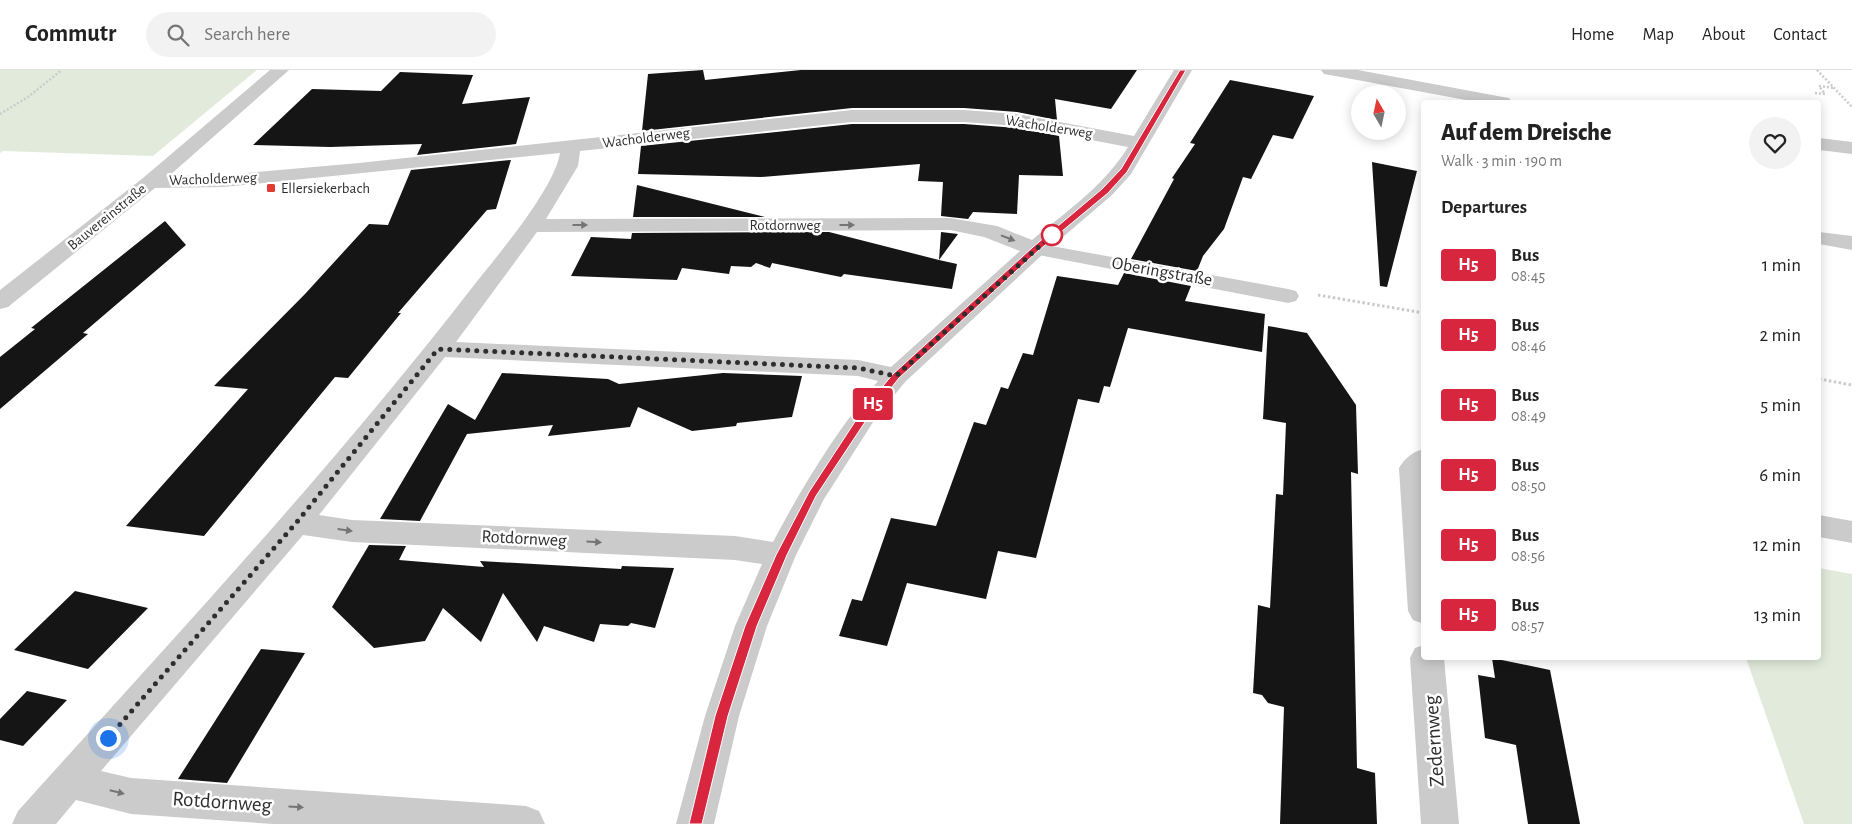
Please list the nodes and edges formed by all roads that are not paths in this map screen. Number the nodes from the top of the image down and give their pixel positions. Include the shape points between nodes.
1 (280, 70) edge
2 (1183, 70) edge
3 (1330, 70) edge
4 (1445, 97) edge
5 (1480, 100) edge
6 (1140, 143) junction
7 (1821, 144) edge
8 (571, 146) junction
9 (1852, 148) edge
10 (150, 182) junction
11 (531, 226) junction
12 (1821, 238) edge
13 (1852, 243) edge
14 (1035, 249) junction
15 (1288, 296) road end
16 (0, 302) edge
17 (438, 349) junction
18 (896, 376) junction
19 (1421, 461) edge
20 (296, 523) junction
21 (1821, 526) edge
22 (1852, 532) edge
23 (781, 555) junction
24 (1421, 572) edge
25 (1427, 660) edge
26 (70, 781) junction
27 (31, 824) edge
28 (526, 824) edge
29 (696, 824) edge
30 (1440, 824) edge

1 - 10 street, Bauvereinstraße
2 - 6 street
3 - 4 street
4 - 5 street
6 - 8 street, Wacholderweg via 1017,120 912,115 782,122
6 - 14 street via 1124,170 1105,191
7 - 9 street
8 - 10 street, Wacholderweg via 224,181
8 - 11 street via 568,166
10 - 16 street, Bauvereinstraße
11 -> 14 street, Rotdornweg via 950,224 988,231
11 - 17 street
12 - 13 street
14 - 15 lane, Oberingstraße
14 - 18 street
17 - 18 street via 858,368
17 - 20 street
18 - 23 street via 812,494
19 - 24 street via 1413,468
20 -> 23 street, Rotdornweg via 352,531 735,548
20 - 26 street
21 - 22 street
23 - 29 street via 751,626 722,716
25 - 30 street, Zedernweg
26 - 27 street
26 -> 28 street, Rotdornweg via 131,796

